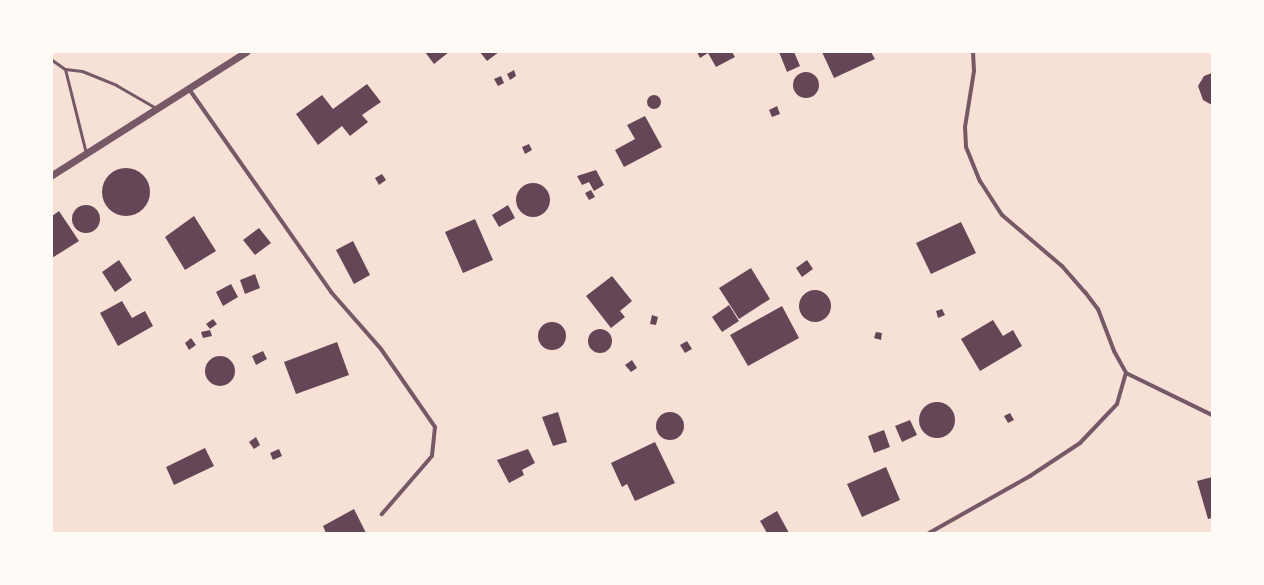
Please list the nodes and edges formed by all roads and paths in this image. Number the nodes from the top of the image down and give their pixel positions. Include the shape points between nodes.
1 (246, 52) edge
2 (973, 52) edge
3 (52, 60) edge
4 (65, 69) junction
5 (189, 89) junction
6 (158, 109) junction
7 (87, 154) junction
8 (52, 175) edge
9 (1126, 373) junction
10 (1212, 415) edge
11 (382, 514) dead end
12 (929, 533) edge

1 - 5 street
2 - 9 street via 974,71 965,127 966,147 980,181 1002,214 1062,266 1098,309 1114,351
3 - 4 lane
4 - 6 lane via 82,71 110,82
4 - 7 lane
5 - 6 street
5 - 11 street via 331,292 381,349 435,427 432,456
6 - 7 street
7 - 8 street
9 - 10 street
9 - 12 street via 1117,404 1080,443 1030,476

